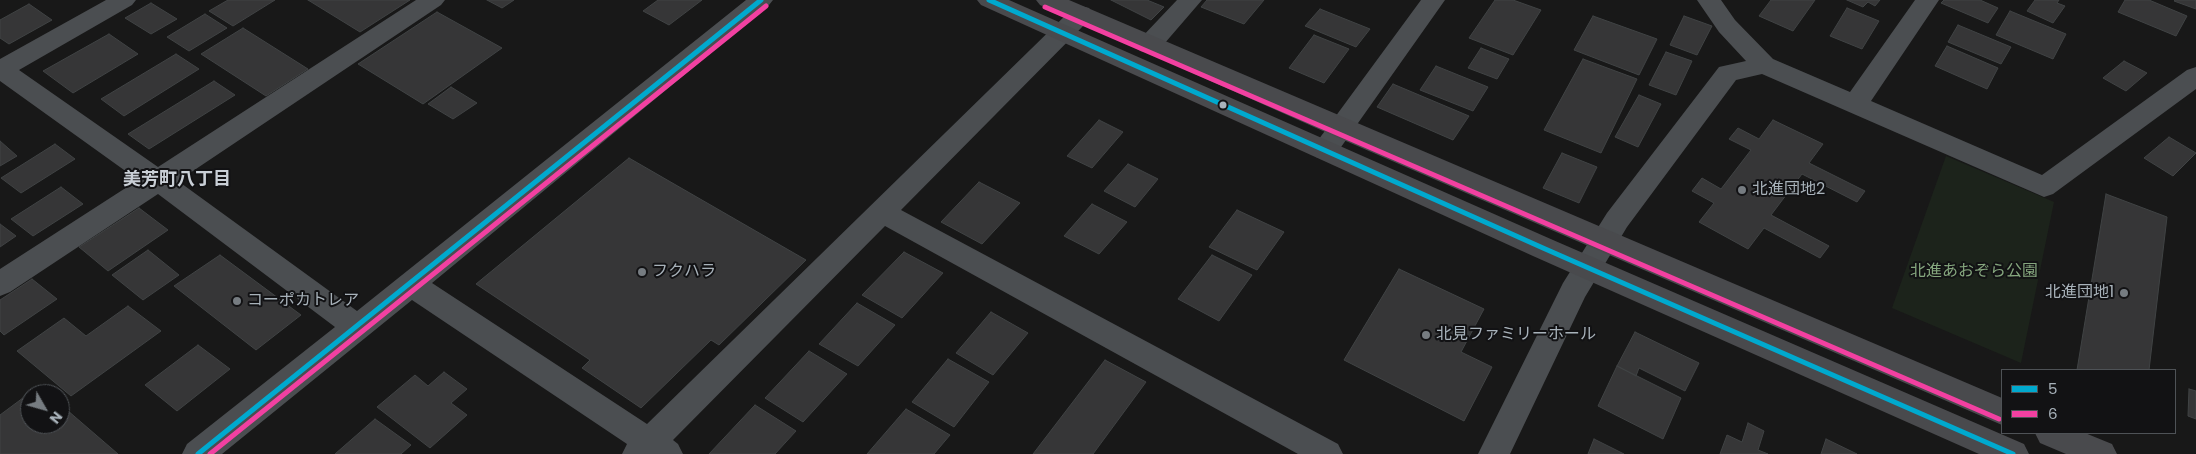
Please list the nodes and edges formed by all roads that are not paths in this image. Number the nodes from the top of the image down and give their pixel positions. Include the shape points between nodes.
1 (124, 0) edge
2 (433, 0) edge
3 (760, 0) edge
4 (989, 0) edge
5 (1048, 0) edge
6 (1190, 0) edge
7 (1433, 0) edge
8 (1709, 0) edge
9 (1927, 0) edge
10 (1071, 23) junction
11 (1150, 45) junction
12 (1764, 65) junction
13 (0, 69) edge
14 (2196, 76) edge
15 (1855, 105) junction
16 (1341, 128) junction
17 (1325, 150) junction
18 (159, 180) junction
19 (882, 212) junction
20 (1605, 241) junction
21 (1588, 267) junction
22 (0, 284) edge
23 (411, 284) junction
24 (357, 327) junction
25 (2001, 412) edge
26 (2053, 434) edge
27 (652, 450) edge
28 (198, 454) edge
29 (1327, 454) edge
30 (1494, 454) edge
31 (2013, 454) edge
32 (2101, 454) edge

1 - 13 street
2 - 18 street
3 - 23 street
4 - 10 main road
5 - 10 main road
6 - 11 street
7 - 16 street
8 - 12 street via 1727,26
9 - 15 street
10 - 11 main road
10 - 17 main road
10 - 19 street
11 - 16 main road
12 - 15 street
12 - 20 street via 1728,73 1617,220
13 - 18 street
14 - 15 street via 2044,187
16 - 17 street
16 - 20 main road
17 - 21 main road
18 - 22 street
18 - 24 street
19 - 27 street
19 - 29 street
20 - 21 street
20 - 25 main road
21 - 30 street via 1573,291
21 - 31 main road
23 - 24 street
23 - 27 street
24 - 28 street
26 - 32 main road

